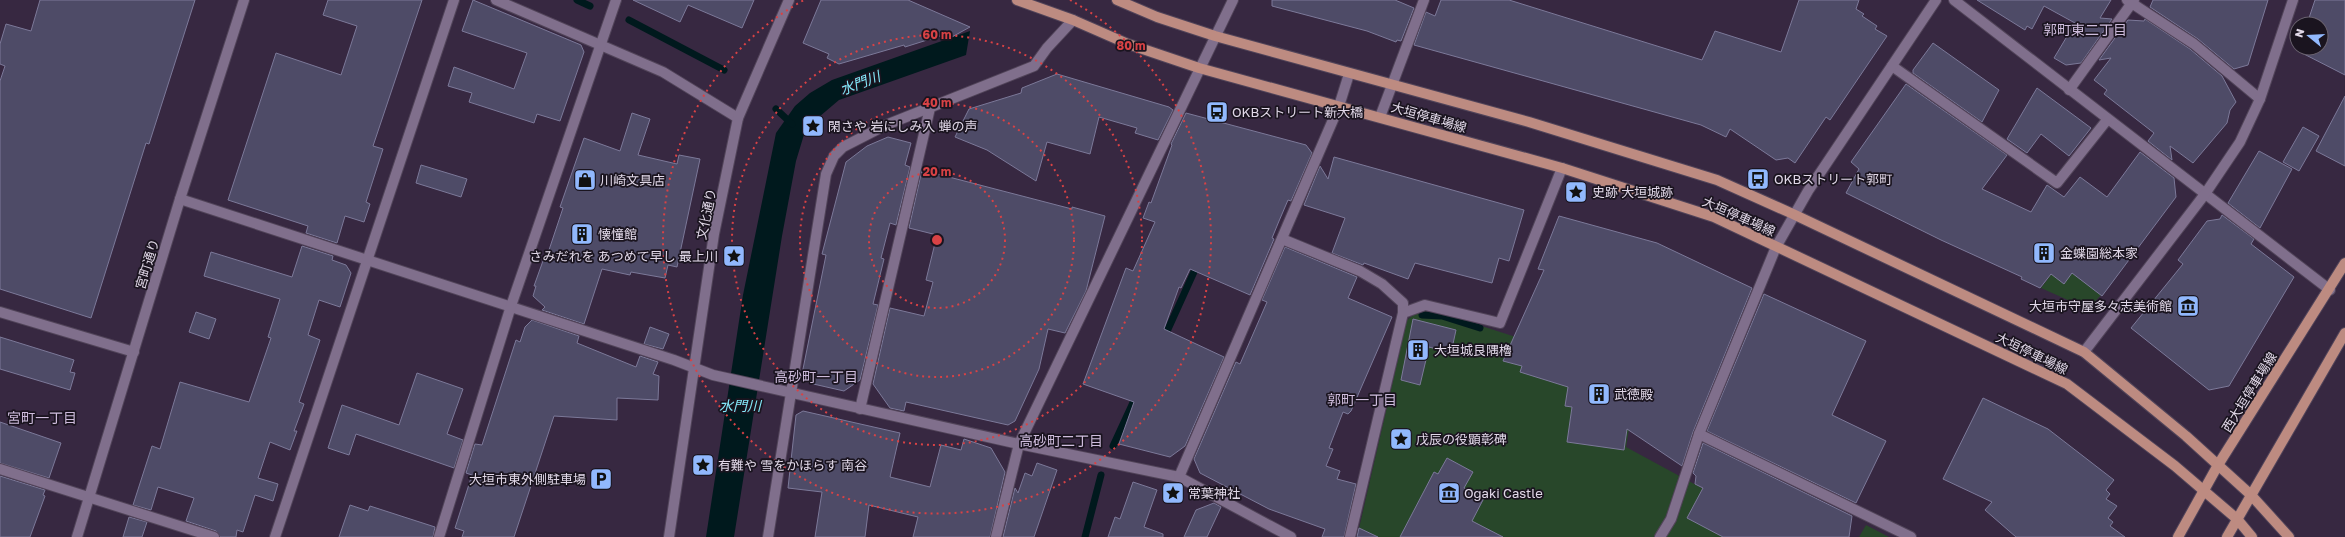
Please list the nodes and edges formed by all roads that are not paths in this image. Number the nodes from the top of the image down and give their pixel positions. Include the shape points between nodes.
1 (244, 0) edge
2 (454, 0) edge
3 (496, 0) edge
4 (616, 0) edge
5 (789, 0) edge
6 (1017, 0) edge
7 (1117, 0) edge
8 (1233, 0) edge
9 (1424, 0) edge
10 (1936, 0) edge
11 (1954, 0) edge
12 (2293, 0) edge
13 (2132, 1) edge
14 (1073, 20) junction
15 (1215, 36) junction
16 (600, 45) junction
17 (1892, 66) junction
18 (1199, 68) junction
19 (1349, 74) junction
20 (1391, 85) junction
21 (2069, 90) junction
22 (2260, 99) junction
23 (1339, 106) junction
24 (930, 108) junction
25 (1380, 117) junction
26 (738, 118) junction
27 (2108, 120) junction
28 (1562, 168) junction
29 (2204, 194) junction
30 (180, 199) junction
31 (1793, 214) junction
32 (1282, 239) junction
33 (1776, 247) junction
34 (367, 260) junction
35 (2345, 263) edge
36 (2330, 290) junction
37 (511, 306) junction
38 (0, 312) edge
39 (1403, 313) junction
40 (2345, 333) edge
41 (134, 352) junction
42 (2084, 352) junction
43 (693, 368) junction
44 (789, 393) junction
45 (860, 409) junction
46 (1699, 434) junction
47 (1019, 444) junction
48 (2218, 465) junction
49 (0, 469) edge
50 (1179, 477) junction
51 (2204, 491) junction
52 (2251, 495) junction
53 (88, 499) junction
54 (2237, 519) junction
55 (77, 537) edge
56 (214, 537) edge
57 (275, 537) edge
58 (439, 537) edge
59 (669, 537) edge
60 (768, 537) edge
61 (996, 537) edge
62 (1291, 537) edge
63 (1350, 537) edge
64 (1660, 537) edge
65 (1911, 537) edge
66 (2178, 537) edge
67 (2227, 537) edge
68 (2252, 537) edge
69 (2289, 537) edge

1 - 30 street, 宮町通り
2 - 34 street
3 - 16 street
4 - 16 street
5 - 26 street, 文化通り
6 - 14 main road, 大垣停車場線
7 - 15 main road, 大垣停車場線 via 1157,17
8 - 15 street
9 - 20 street
10 - 17 street
11 - 21 street
12 - 22 street
13 - 21 street
13 - 22 street via 2194,44
14 - 18 main road, 大垣停車場線 via 1128,44
14 - 24 street via 1034,66
15 - 18 street
15 - 19 main road, 大垣停車場線
16 - 26 street via 664,72
16 - 37 street
17 - 27 street via 2057,183
17 - 31 street
18 - 23 main road, 大垣停車場線
18 - 47 street
19 - 20 main road, 大垣停車場線
19 - 23 street
20 - 25 street
20 - 31 main road, 大垣停車場線 via 1528,122 1717,180
21 - 27 street
22 - 29 street via 2240,142
23 - 25 main road, 大垣停車場線
23 - 32 street
24 - 44 street via 886,125 843,147 834,156 826,174
24 - 45 street
25 - 28 main road, 大垣停車場線
26 - 43 street, 文化通り via 714,234
27 - 29 street
28 - 33 main road, 大垣停車場線 via 1714,217
28 - 39 street via 1500,323 1426,304
29 - 36 street
29 - 42 street
30 - 34 street
30 - 41 street, 宮町通り
31 - 33 street
31 - 42 main road, 大垣停車場線
32 - 39 street via 1360,271 1382,284 1403,303
32 - 50 street
33 - 46 street
33 - 51 main road, 大垣停車場線 via 2067,384
34 - 37 street
34 - 57 street
35 - 36 main road, 西大垣停車場線
36 - 48 main road, 西大垣停車場線
37 - 43 street
37 - 58 street
38 - 41 street
39 - 63 street
40 - 52 main road
41 - 53 street, 宮町通り
42 - 48 main road, 大垣停車場線
43 - 44 street
43 - 59 street, 文化通り
44 - 45 street
44 - 60 street
45 - 47 street
46 - 64 street via 1671,519
46 - 65 street
47 - 50 street
47 - 61 street
48 - 51 main road, 西大垣停車場線
48 - 52 main road, 大垣停車場線
49 - 53 street
50 - 62 street
51 - 54 main road, 大垣停車場線
51 - 66 main road, 西大垣停車場線
52 - 54 main road
52 - 69 main road, 大垣停車場線
53 - 55 street, 宮町通り
53 - 56 street
54 - 67 main road
54 - 68 main road, 大垣停車場線

